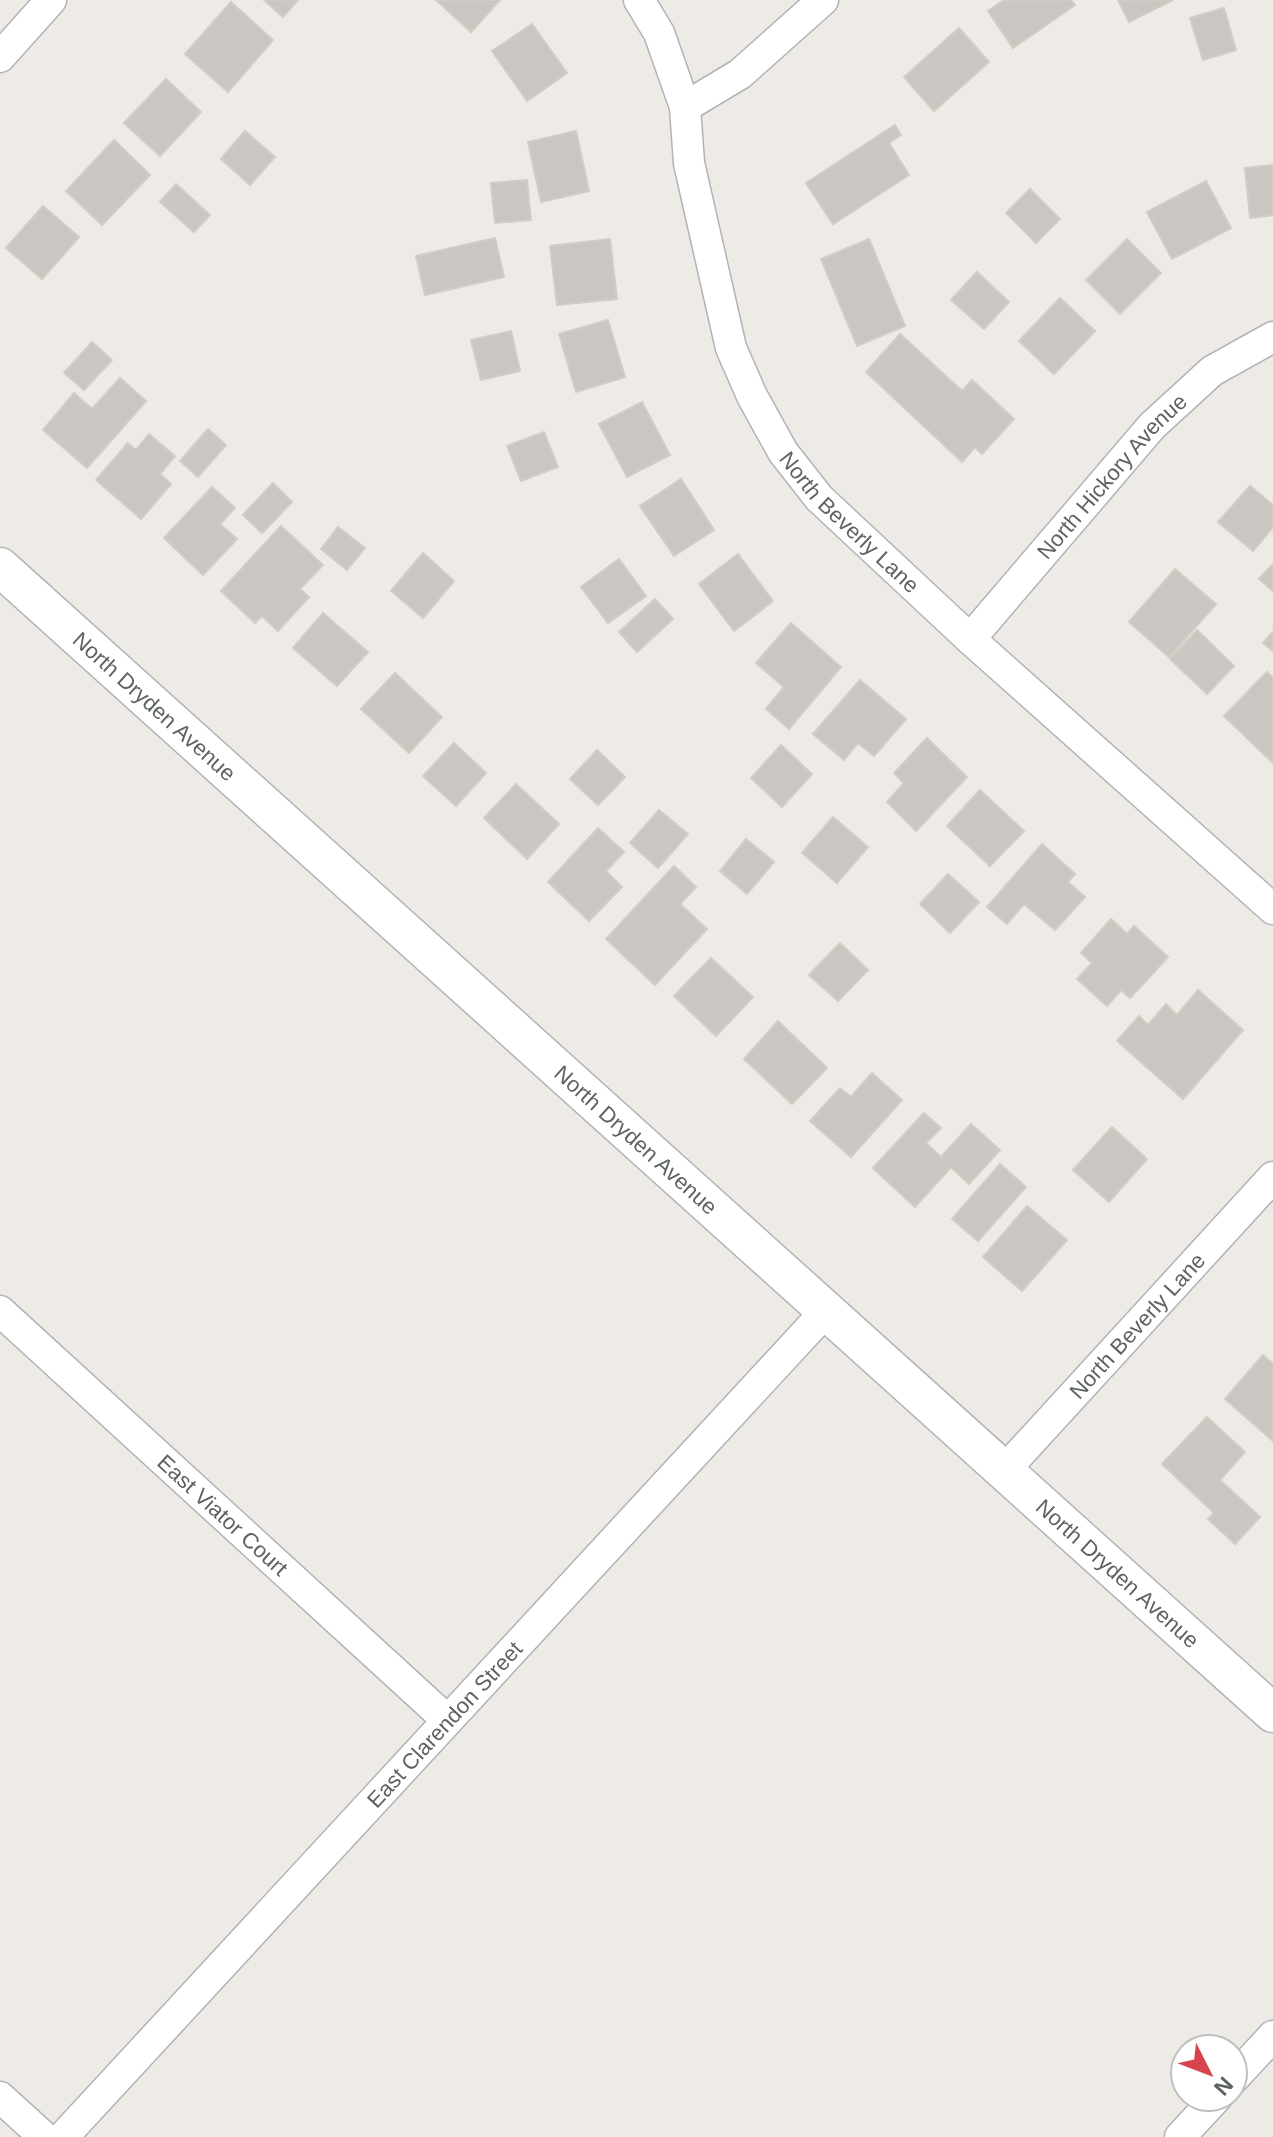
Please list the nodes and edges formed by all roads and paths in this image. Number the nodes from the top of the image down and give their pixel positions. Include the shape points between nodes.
1 (51, 0) edge
2 (639, 0) edge
3 (823, 0) edge
4 (0, 57) edge
5 (685, 107) junction
6 (1273, 337) edge
7 (0, 567) edge
8 (970, 639) junction
9 (1273, 909) edge
10 (1273, 1177) edge
11 (0, 1311) edge
12 (826, 1311) junction
13 (1002, 1473) junction
14 (1273, 1713) edge
15 (446, 1719) junction
16 (1273, 2036) edge
17 (1249, 2062) edge
18 (0, 2097) edge
19 (1202, 2113) edge
20 (44, 2137) edge
21 (63, 2137) edge
22 (1180, 2137) edge

1 - 4 street
2 - 5 street, North Beverly Lane via 659,33
3 - 5 street via 751,66
5 - 8 street, North Beverly Lane via 689,163 708,256 731,348 752,396 783,452 819,498
6 - 8 street, North Hickory Avenue via 1212,371 1152,426
7 - 12 street, North Dryden Avenue
8 - 9 street, North Beverly Lane
10 - 13 street, North Beverly Lane
11 - 15 street, East Viator Court
12 - 13 street, North Dryden Avenue
12 - 15 street, East Clarendon Street
13 - 14 street, North Dryden Avenue
15 - 21 street, East Clarendon Street
16 - 17 street
18 - 20 street
19 - 22 street

